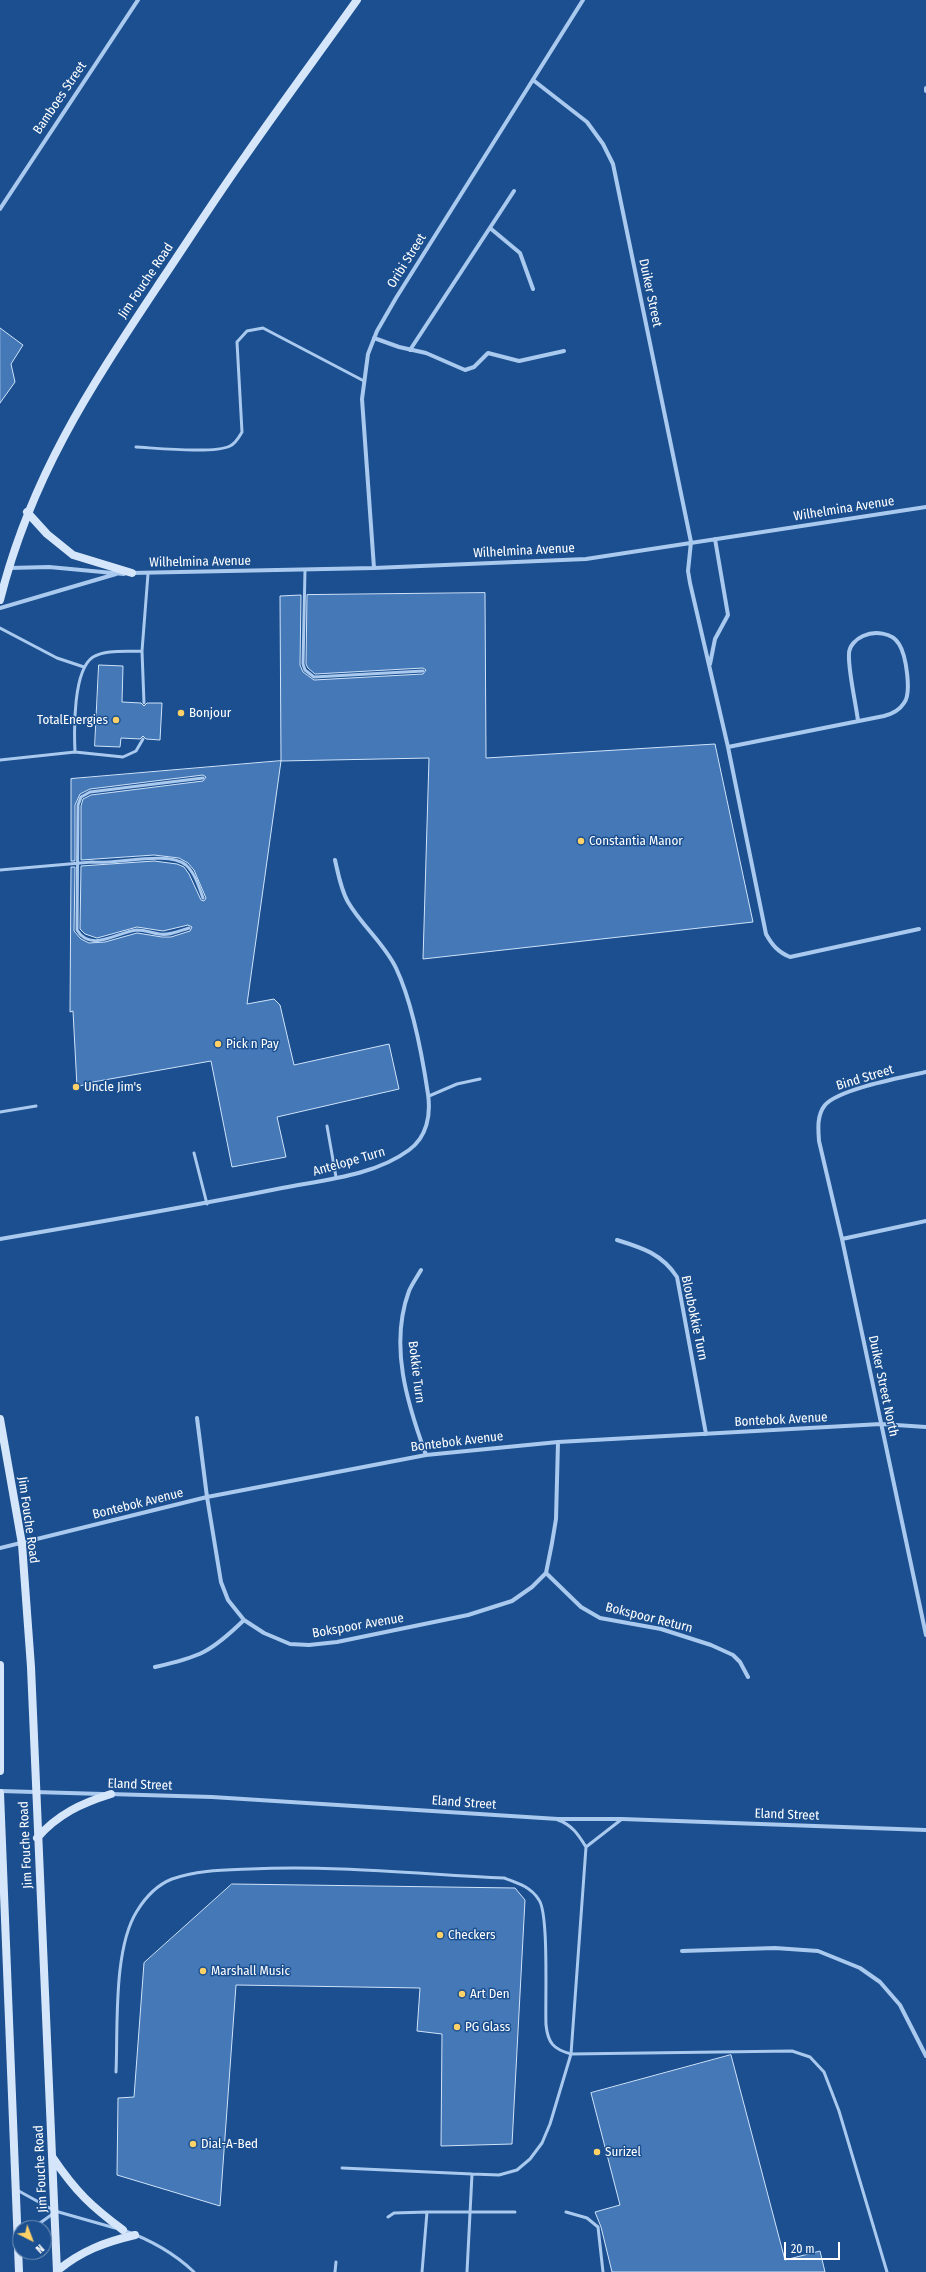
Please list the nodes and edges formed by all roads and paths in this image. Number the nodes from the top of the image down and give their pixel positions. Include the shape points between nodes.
1 (138, 0) edge
2 (356, 0) edge
3 (583, 0) edge
4 (533, 80) junction
5 (514, 191) dead end
6 (0, 209) edge
7 (490, 228) junction
8 (533, 289) dead end
9 (374, 338) junction
10 (410, 350) junction
11 (564, 351) dead end
12 (364, 381) junction
13 (136, 447) dead end
14 (926, 507) edge
15 (27, 512) junction
16 (715, 538) junction
17 (691, 542) junction
18 (374, 568) junction
19 (4, 569) edge
20 (305, 570) junction
21 (132, 573) junction
22 (119, 574) junction
23 (148, 574) junction
24 (0, 600) edge
25 (0, 608) edge
26 (0, 628) edge
27 (142, 651) junction
28 (710, 666) junction
29 (84, 667) junction
30 (423, 671) dead end
31 (144, 703) dead end
32 (858, 721) junction
33 (142, 739) dead end
34 (728, 747) junction
35 (75, 752) junction
36 (0, 760) edge
37 (203, 778) dead end
38 (335, 860) dead end
39 (79, 863) junction
40 (0, 870) edge
41 (203, 898) dead end
42 (189, 928) dead end
43 (919, 929) dead end
44 (926, 1072) edge
45 (480, 1079) dead end
46 (429, 1096) junction
47 (36, 1106) dead end
48 (0, 1112) edge
49 (327, 1126) dead end
50 (818, 1140) joint
51 (194, 1153) dead end
52 (336, 1177) junction
53 (207, 1204) junction
54 (926, 1221) edge
55 (842, 1238) junction
56 (0, 1239) edge
57 (617, 1240) dead end
58 (421, 1270) dead end
59 (198, 1418) dead end
60 (0, 1419) edge
61 (881, 1424) junction
62 (926, 1427) edge
63 (706, 1434) junction
64 (558, 1442) junction
65 (426, 1454) junction
66 (207, 1497) junction
67 (22, 1544) junction
68 (0, 1548) edge
69 (546, 1573) junction
70 (244, 1620) junction
71 (926, 1635) edge
72 (0, 1665) edge
73 (155, 1667) dead end
74 (748, 1677) dead end
75 (0, 1771) edge
76 (0, 1792) edge
77 (35, 1793) junction
78 (112, 1794) junction
79 (558, 1819) junction
80 (622, 1819) junction
81 (926, 1830) edge
82 (37, 1838) junction
83 (586, 1846) junction
84 (682, 1951) dead end
85 (571, 2054) junction
86 (926, 2056) edge
87 (116, 2072) dead end
88 (53, 2158) junction
89 (342, 2168) dead end
90 (472, 2174) junction
91 (17, 2190) junction
92 (55, 2212) junction
93 (427, 2212) junction
94 (515, 2212) dead end
95 (566, 2212) dead end
96 (469, 2213) junction
97 (388, 2217) dead end
98 (19, 2220) edge
99 (44, 2220) edge
100 (123, 2230) junction
101 (135, 2235) junction
102 (19, 2260) edge
103 (336, 2262) dead end
104 (19, 2272) edge
105 (57, 2272) edge
106 (194, 2272) edge
107 (335, 2272) edge
108 (422, 2272) edge
109 (468, 2272) edge
110 (603, 2272) edge
111 (887, 2272) edge

1 - 6 street, Bamboes Street
2 - 15 street, Jim Fouche Road via 245,156 106,363 67,427
3 - 4 street, Oribi Street
4 - 9 street, Oribi Street via 396,298
4 - 17 street, Duiker Street via 587,122 603,144 613,164
5 - 7 street
7 - 8 street via 520,253
7 - 10 street
9 - 10 street
9 - 12 street, Oribi Street via 368,354
10 - 11 street via 426,353 465,370 474,367 488,353 519,361
12 - 13 lane via 263,328 246,330 237,342 242,432 237,440 230,446 211,449
12 - 18 street, Oribi Street via 364,447
14 - 16 street, Wilhelmina Avenue
15 - 19 street, Jim Fouche Road
15 - 21 street via 47,534 73,555
16 - 17 street, Wilhelmina Avenue
16 - 28 street via 728,615 715,639
17 - 18 street, Wilhelmina Avenue via 586,558
17 - 28 street, Duiker Street via 688,576
18 - 20 street, Wilhelmina Avenue
19 - 22 street, Wilhelmina Avenue via 55,568
19 - 24 street, Jim Fouche Road
20 - 23 street, Wilhelmina Avenue
20 - 30 lane via 302,664 308,674 314,677
21 - 22 street, Wilhelmina Avenue
21 - 23 street, Wilhelmina Avenue
22 - 25 street, Wilhelmina Avenue
23 - 27 lane
26 - 29 lane via 57,658
27 - 29 lane via 112,652 93,657
27 - 31 lane
28 - 34 street, Duiker Street
29 - 35 lane via 79,682 74,724
32 - 32 street via 894,713 905,703 909,690 905,662 899,644 882,634 871,633 858,638 849,654
32 - 34 street
33 - 35 lane via 136,751 124,757
34 - 43 street, Duiker Street via 766,934 776,949 790,957
35 - 36 lane
37 - 39 lane via 104,789 85,794 78,801
38 - 46 street, Antelope Turn via 347,901 386,950 399,974 417,1036
39 - 40 lane
39 - 41 lane via 106,864 134,859 181,862 193,874
39 - 42 lane via 77,930 84,939 94,941 140,930 166,935
44 - 50 street, Bind Street via 838,1095 821,1112 817,1126
45 - 46 lane via 443,1089
46 - 52 street, Antelope Turn via 428,1126 421,1139 410,1150 383,1164
47 - 48 lane
49 - 52 lane
50 - 55 street, Duiker Street North
51 - 53 lane
52 - 53 street, Antelope Turn
53 - 56 street, Antelope Turn
54 - 55 street
55 - 61 street, Duiker Street North
57 - 63 street, Bloubokkie Turn via 655,1254 668,1263 677,1277
58 - 65 street, Bokkie Turn via 409,1291 402,1319 400,1349 412,1417
59 - 66 street, Bokspoor Avenue
60 - 67 street, Jim Fouche Road
61 - 62 street, Bontebok Avenue
61 - 63 street, Bontebok Avenue
61 - 71 street, Duiker Street North
63 - 64 street, Bontebok Avenue
64 - 65 street, Bontebok Avenue
64 - 69 street via 556,1519
65 - 66 street, Bontebok Avenue
66 - 67 street, Bontebok Avenue
66 - 70 street, Bokspoor Avenue via 221,1582 228,1600
67 - 68 street, Bontebok Avenue
67 - 77 street, Jim Fouche Road via 31,1667
69 - 70 street, Bokspoor Avenue via 512,1601 468,1615 337,1642 290,1644 264,1633
69 - 74 street, Bokspoor Return via 581,1607 600,1618 661,1629 711,1645 733,1655
70 - 73 street via 211,1649 190,1660
72 - 75 street
76 - 77 street, Eland Street
76 - 91 street, Jim Fouche Road
77 - 78 street, Eland Street
77 - 82 street, Jim Fouche Road
78 - 79 street, Eland Street via 212,1797
78 - 82 street via 76,1806 55,1820
79 - 80 street, Eland Street
79 - 83 lane via 574,1829
80 - 81 street, Eland Street
80 - 83 lane
82 - 88 street, Jim Fouche Road
83 - 85 lane
84 - 86 street via 775,1948 818,1952 860,1968 880,1982 900,2005
85 - 87 lane via 559,2051 552,2046 547,2037 544,1911 537,1897 523,1885 504,1878 290,1867 197,1871 170,1880 153,1891 136,1912 124,1942
85 - 90 lane via 550,2124 542,2143 530,2159 517,2170 499,2174
85 - 111 lane via 784,2051 810,2057 824,2072 839,2110
88 - 92 street, Jim Fouche Road
88 - 100 street via 72,2186
89 - 90 lane
90 - 96 lane
91 - 92 lane
91 - 98 street, Jim Fouche Road
92 - 99 lane
92 - 100 lane
92 - 105 street, Jim Fouche Road
93 - 96 lane
93 - 97 lane via 394,2214
93 - 108 lane
94 - 96 lane
95 - 110 lane via 587,2218 598,2227
96 - 109 lane
100 - 101 lane
101 - 105 street via 98,2245 72,2259
101 - 106 lane via 157,2243
102 - 104 street, Jim Fouche Road
103 - 107 lane

